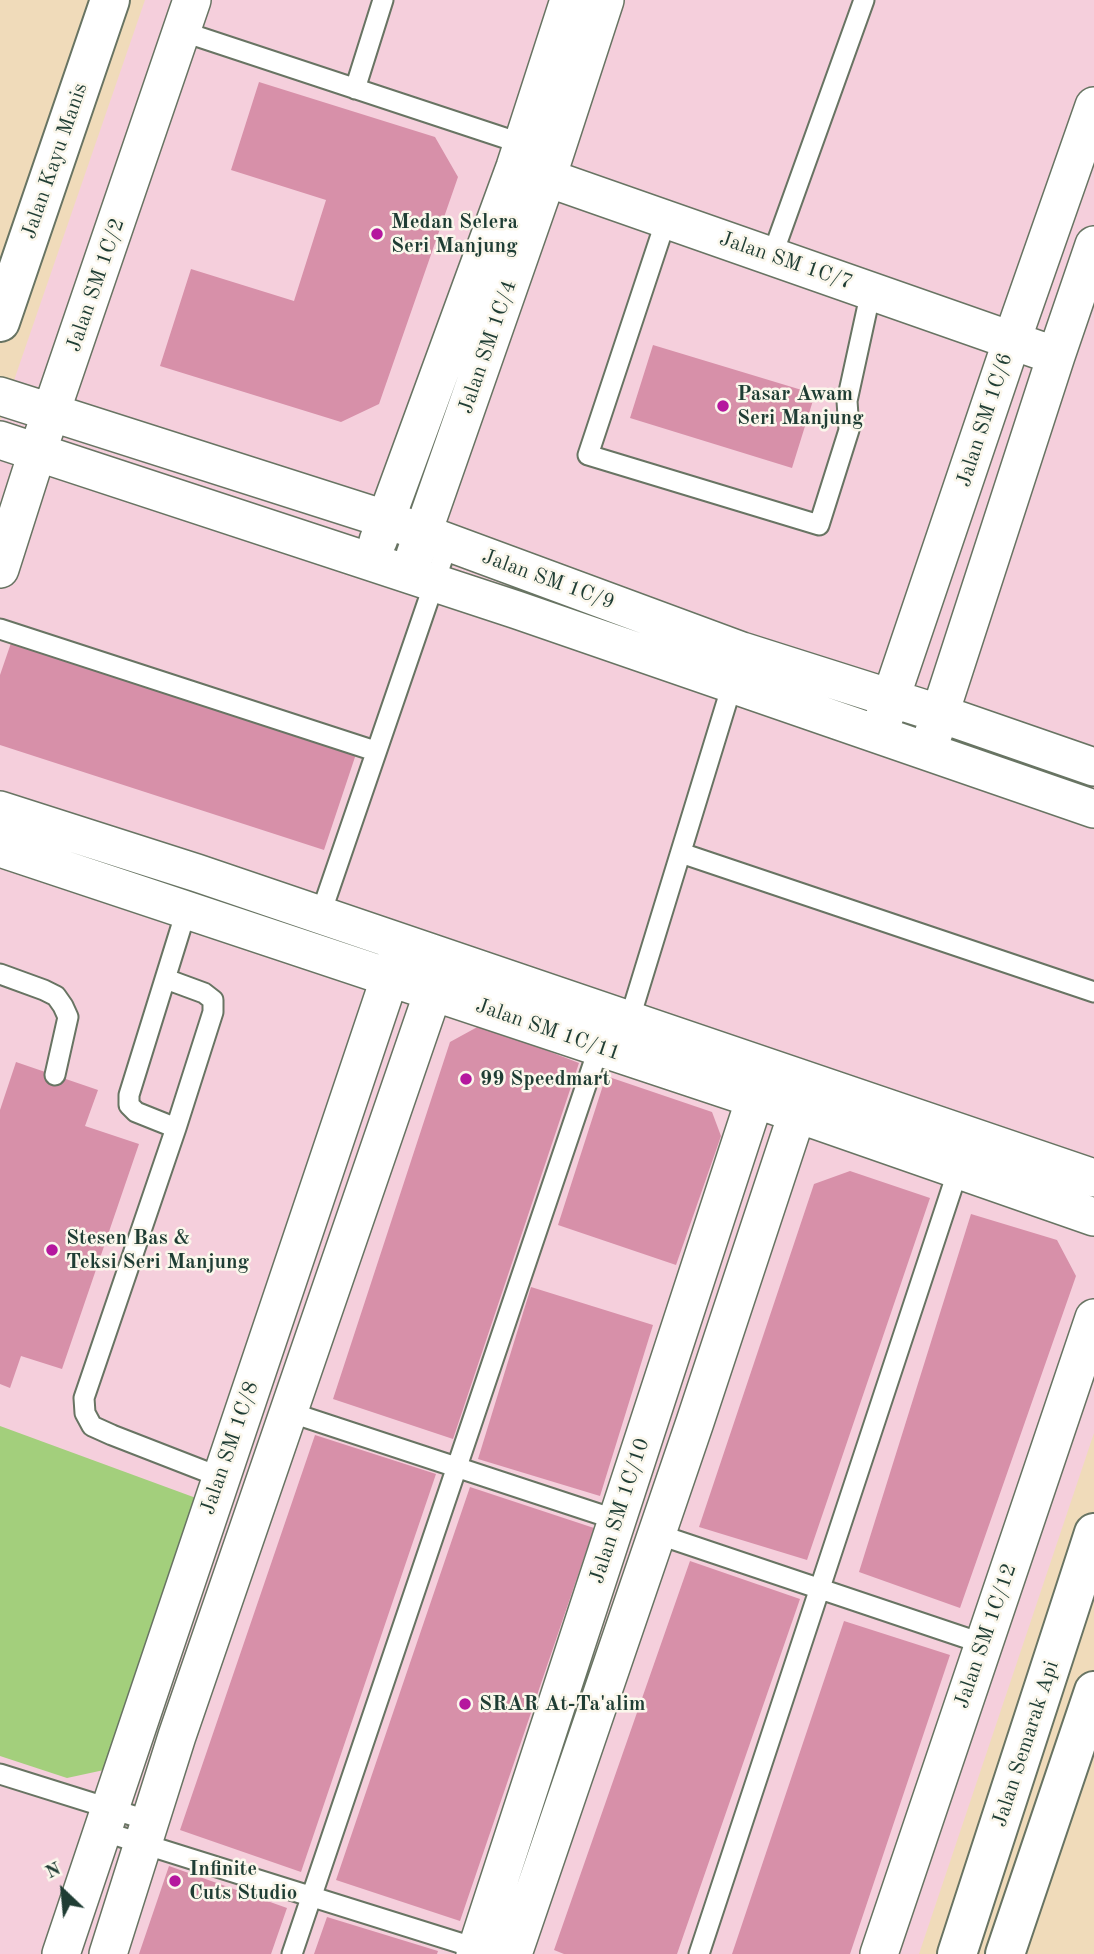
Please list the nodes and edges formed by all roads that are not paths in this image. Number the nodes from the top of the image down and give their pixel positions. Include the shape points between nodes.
1 (110, 0) edge
2 (383, 0) edge
3 (569, 0) edge
4 (605, 0) edge
5 (864, 0) edge
6 (187, 16) edge
7 (355, 89) junction
8 (1094, 106) edge
9 (535, 161) junction
10 (666, 220) junction
11 (1094, 245) edge
12 (772, 256) junction
13 (871, 291) junction
14 (1086, 294) edge
15 (0, 322) edge
16 (1012, 340) junction
17 (1056, 356) junction
18 (0, 396) edge
19 (52, 413) junction
20 (0, 440) edge
21 (37, 453) junction
22 (385, 519) junction
23 (435, 538) junction
24 (372, 562) junction
25 (0, 569) edge
26 (420, 578) junction
27 (0, 629) edge
28 (732, 685) junction
29 (892, 699) junction
30 (941, 714) junction
31 (878, 735) junction
32 (375, 751) junction
33 (927, 752) junction
34 (1094, 766) edge
35 (1094, 809) edge
36 (0, 810) edge
37 (0, 848) edge
38 (681, 853) junction
39 (197, 873) junction
40 (187, 908) junction
41 (320, 916) junction
42 (396, 960) junction
43 (0, 974) edge
44 (439, 975) junction
45 (166, 979) junction
46 (1094, 992) edge
47 (629, 1021) junction
48 (599, 1047) junction
49 (55, 1075) dead end
50 (760, 1084) junction
51 (802, 1098) junction
52 (176, 1128) junction
53 (958, 1170) junction
54 (1094, 1178) edge
55 (1094, 1217) edge
56 (1094, 1318) edge
57 (289, 1412) junction
58 (458, 1468) junction
59 (220, 1478) junction
60 (617, 1520) junction
61 (1094, 1533) edge
62 (657, 1534) junction
63 (820, 1589) junction
64 (984, 1644) junction
65 (1094, 1691) edge
66 (0, 1774) edge
67 (106, 1820) junction
68 (147, 1832) junction
69 (313, 1896) junction
70 (482, 1952) edge
71 (61, 1954) edge
72 (108, 1954) edge
73 (292, 1954) edge
74 (513, 1954) edge
75 (699, 1954) edge
76 (879, 1954) edge
77 (957, 1954) edge
78 (1005, 1954) edge

1 - 15 street, Jalan Kayu Manis
2 - 7 lane
3 - 9 street, Jalan SM 1C/4
4 - 9 street, Jalan SM 1C/4
5 - 12 lane
6 - 7 lane
6 - 19 street, Jalan SM 1C/2
7 - 9 lane
8 - 16 street, Jalan SM 1C/6
9 - 10 street, Jalan SM 1C/7
9 - 22 street, Jalan SM 1C/4
9 - 23 street, Jalan SM 1C/4
10 - 12 street, Jalan SM 1C/7
10 - 13 lane via 588,455 819,525 849,430 847,401
11 - 14 street
12 - 13 street, Jalan SM 1C/7
13 - 16 street, Jalan SM 1C/7
14 - 17 street
16 - 17 street, Jalan SM 1C/7
16 - 29 street, Jalan SM 1C/6
17 - 30 street
18 - 19 street, Jalan SM 1C/9
19 - 21 street, Jalan SM 1C/2
19 - 22 street, Jalan SM 1C/9
20 - 21 street, Jalan SM 1C/9
21 - 24 street, Jalan SM 1C/9
21 - 25 street, Jalan SM 1C/2
22 - 23 street, Jalan SM 1C/9
22 - 24 street, Jalan SM 1C/4
23 - 26 street, Jalan SM 1C/4
23 - 29 street, Jalan SM 1C/9 via 742,651
24 - 26 street, Jalan SM 1C/9
26 - 28 street, Jalan SM 1C/9
26 - 32 lane
27 - 32 lane
28 - 31 street, Jalan SM 1C/9
28 - 38 lane
29 - 30 street, Jalan SM 1C/9
29 - 31 street, Jalan SM 1C/6
30 - 33 street
30 - 34 street, Jalan SM 1C/9
31 - 33 street, Jalan SM 1C/9
32 - 41 lane
33 - 35 street, Jalan SM 1C/9
36 - 39 street, Jalan SM 1C/11
37 - 40 street, Jalan SM 1C/11
38 - 46 lane
38 - 47 lane
39 - 40 lane
39 - 41 street, Jalan SM 1C/11
40 - 42 street, Jalan SM 1C/11
40 - 45 lane
41 - 42 street, Jalan SM 1C/11
42 - 44 street, Jalan SM 1C/11
42 - 59 street, Jalan SM 1C/8
43 - 49 lane via 56,996 63,1006 68,1017
44 - 47 street, Jalan SM 1C/11
44 - 48 street, Jalan SM 1C/11
44 - 57 street, Jalan SM 1C/8
45 - 52 lane via 129,1105
45 - 52 lane via 213,1000
47 - 50 street, Jalan SM 1C/11
48 - 50 street, Jalan SM 1C/11
48 - 58 lane
50 - 51 street, Jalan SM 1C/11
50 - 60 street, Jalan SM 1C/10
51 - 53 street, Jalan SM 1C/11
51 - 54 street, Jalan SM 1C/11
51 - 62 street, Jalan SM 1C/10
52 - 59 lane via 84,1398 85,1413 92,1426
53 - 55 street, Jalan SM 1C/11
53 - 63 lane
56 - 64 street, Jalan SM 1C/12
57 - 58 lane
57 - 68 street, Jalan SM 1C/8
58 - 60 lane
58 - 69 lane
59 - 67 street, Jalan SM 1C/8
60 - 70 street, Jalan SM 1C/10
61 - 77 street, Jalan Semarak Api
62 - 63 lane
62 - 74 street, Jalan SM 1C/10
63 - 64 lane
63 - 75 lane
64 - 76 street, Jalan SM 1C/12
65 - 78 street
66 - 67 lane
67 - 68 lane
67 - 71 street, Jalan SM 1C/8
68 - 69 lane
68 - 72 street, Jalan SM 1C/8
69 - 70 lane
69 - 73 lane

